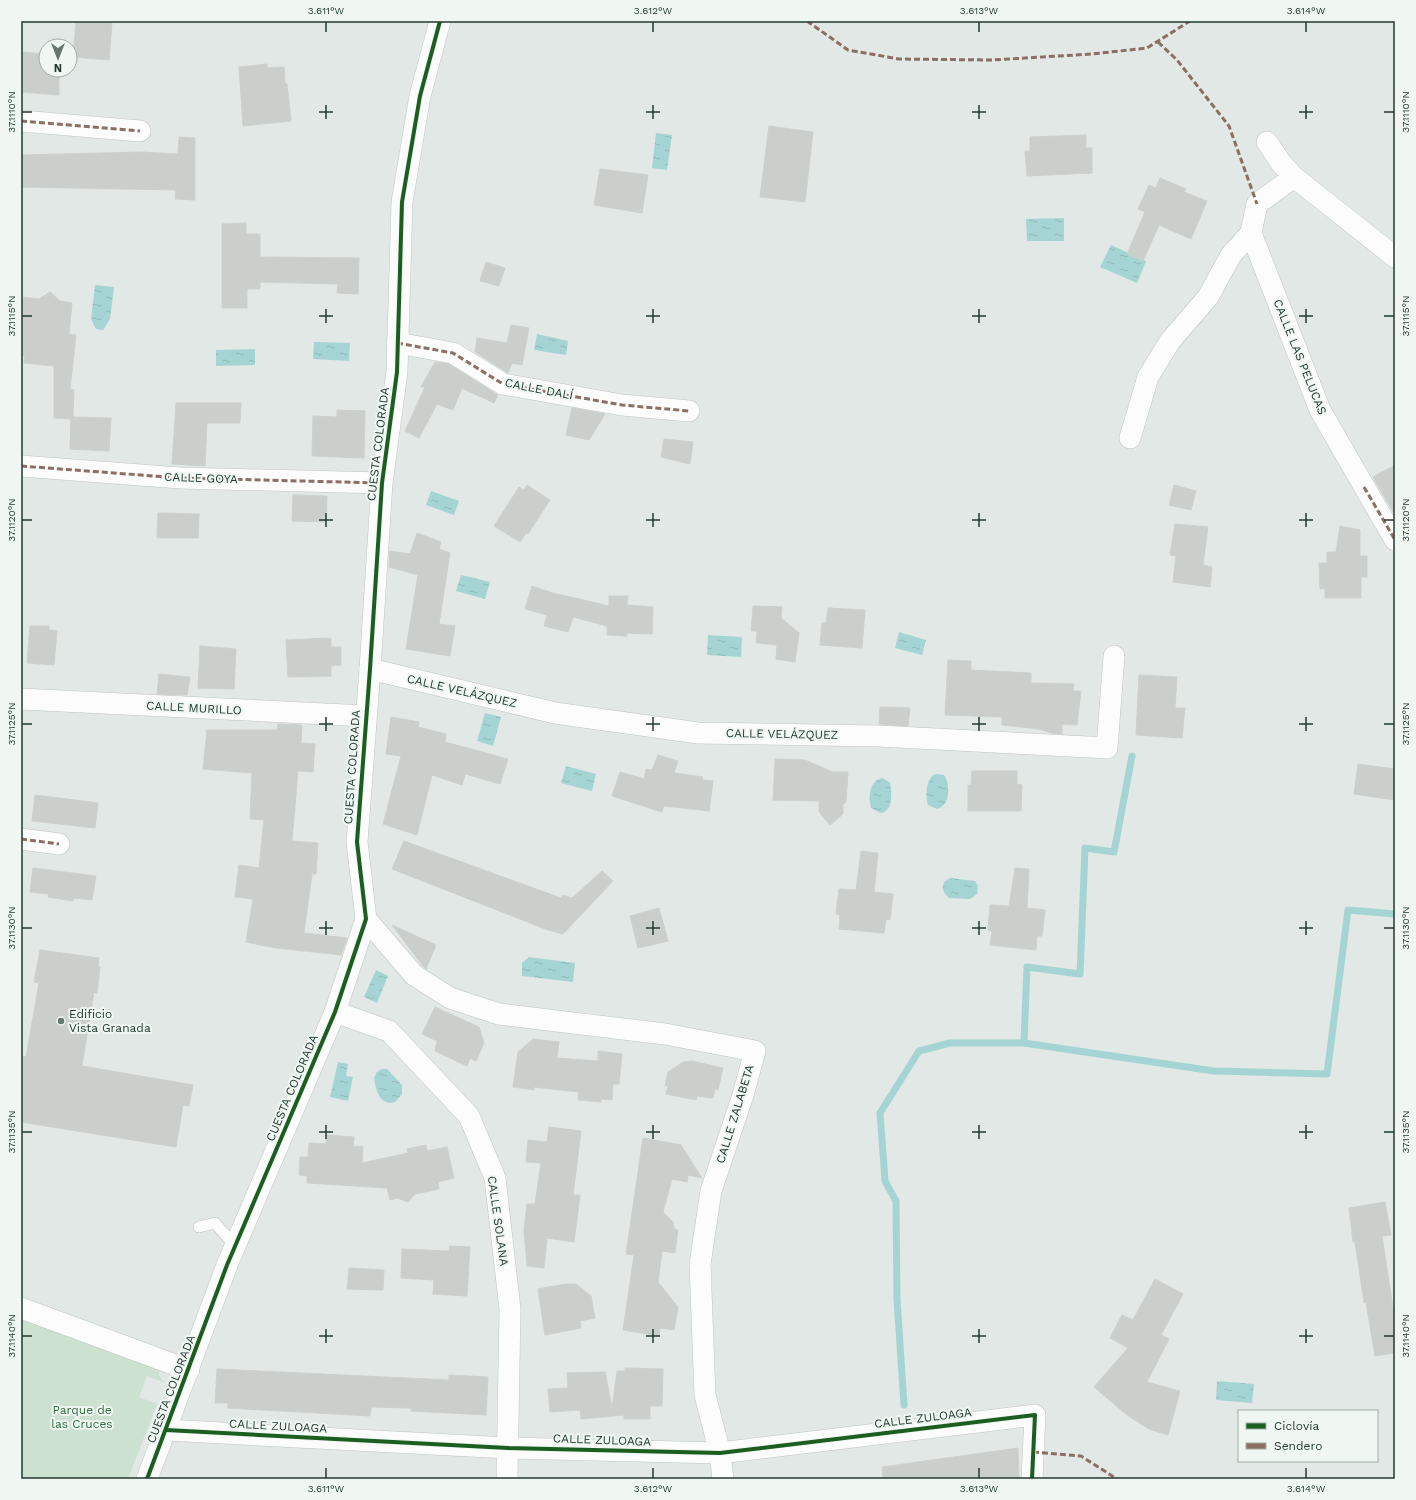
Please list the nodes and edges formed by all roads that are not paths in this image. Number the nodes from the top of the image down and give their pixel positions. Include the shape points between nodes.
1 (440, 21) edge
2 (21, 120) edge
3 (140, 131) dead end
4 (1267, 142) dead end
5 (1294, 177) junction
6 (1251, 232) junction
7 (1395, 258) edge
8 (397, 343) junction
9 (689, 411) dead end
10 (1130, 438) dead end
11 (21, 466) edge
12 (382, 483) junction
13 (1395, 540) edge
14 (1114, 656) dead end
15 (370, 669) junction
16 (21, 699) edge
17 (366, 716) junction
18 (21, 839) edge
19 (59, 844) dead end
20 (366, 919) junction
21 (335, 1012) junction
22 (199, 1227) dead end
23 (236, 1246) junction
24 (21, 1308) edge
25 (189, 1370) junction
26 (166, 1430) junction
27 (508, 1448) junction
28 (720, 1453) junction
29 (147, 1479) edge
30 (507, 1479) edge
31 (723, 1479) edge
32 (1032, 1479) edge

1 - 8 street, CUESTA COLORADA via 420,96 402,202
2 - 3 street
4 - 5 street
5 - 6 street via 1257,204
5 - 7 street
6 - 10 street via 1231,255 1208,297 1170,341 1148,377
6 - 13 street, CALLE LAS PELUCAS via 1320,410
8 - 9 street, CALLE DALÍ via 453,353 503,384 622,405
8 - 12 street, CUESTA COLORADA via 396,372
11 - 12 street, CALLE GOYA via 180,478
12 - 15 street, CUESTA COLORADA
14 - 15 street, CALLE VELÁZQUEZ via 1107,748 878,736 698,733 555,713
15 - 17 street, CUESTA COLORADA
16 - 17 street, CALLE MURILLO
17 - 20 street, CUESTA COLORADA via 357,842
18 - 19 street
20 - 21 street, CUESTA COLORADA
20 - 28 street, CALLE ZALABETA via 414,975 450,998 499,1014 665,1034 754,1052 743,1095 711,1191 700,1264 705,1395
21 - 23 street, CUESTA COLORADA
21 - 27 street, CALLE SOLANA via 389,1031 469,1116 494,1178 510,1309
22 - 23 lane via 215,1223
23 - 25 street, CUESTA COLORADA
24 - 25 street
25 - 26 street, CUESTA COLORADA
26 - 27 street, CALLE ZULOAGA
26 - 29 street, CUESTA COLORADA
27 - 28 street, CALLE ZULOAGA
27 - 30 street, CALLE SOLANA
28 - 31 street, CALLE ZALABETA
28 - 32 street, CALLE ZULOAGA via 1035,1415

